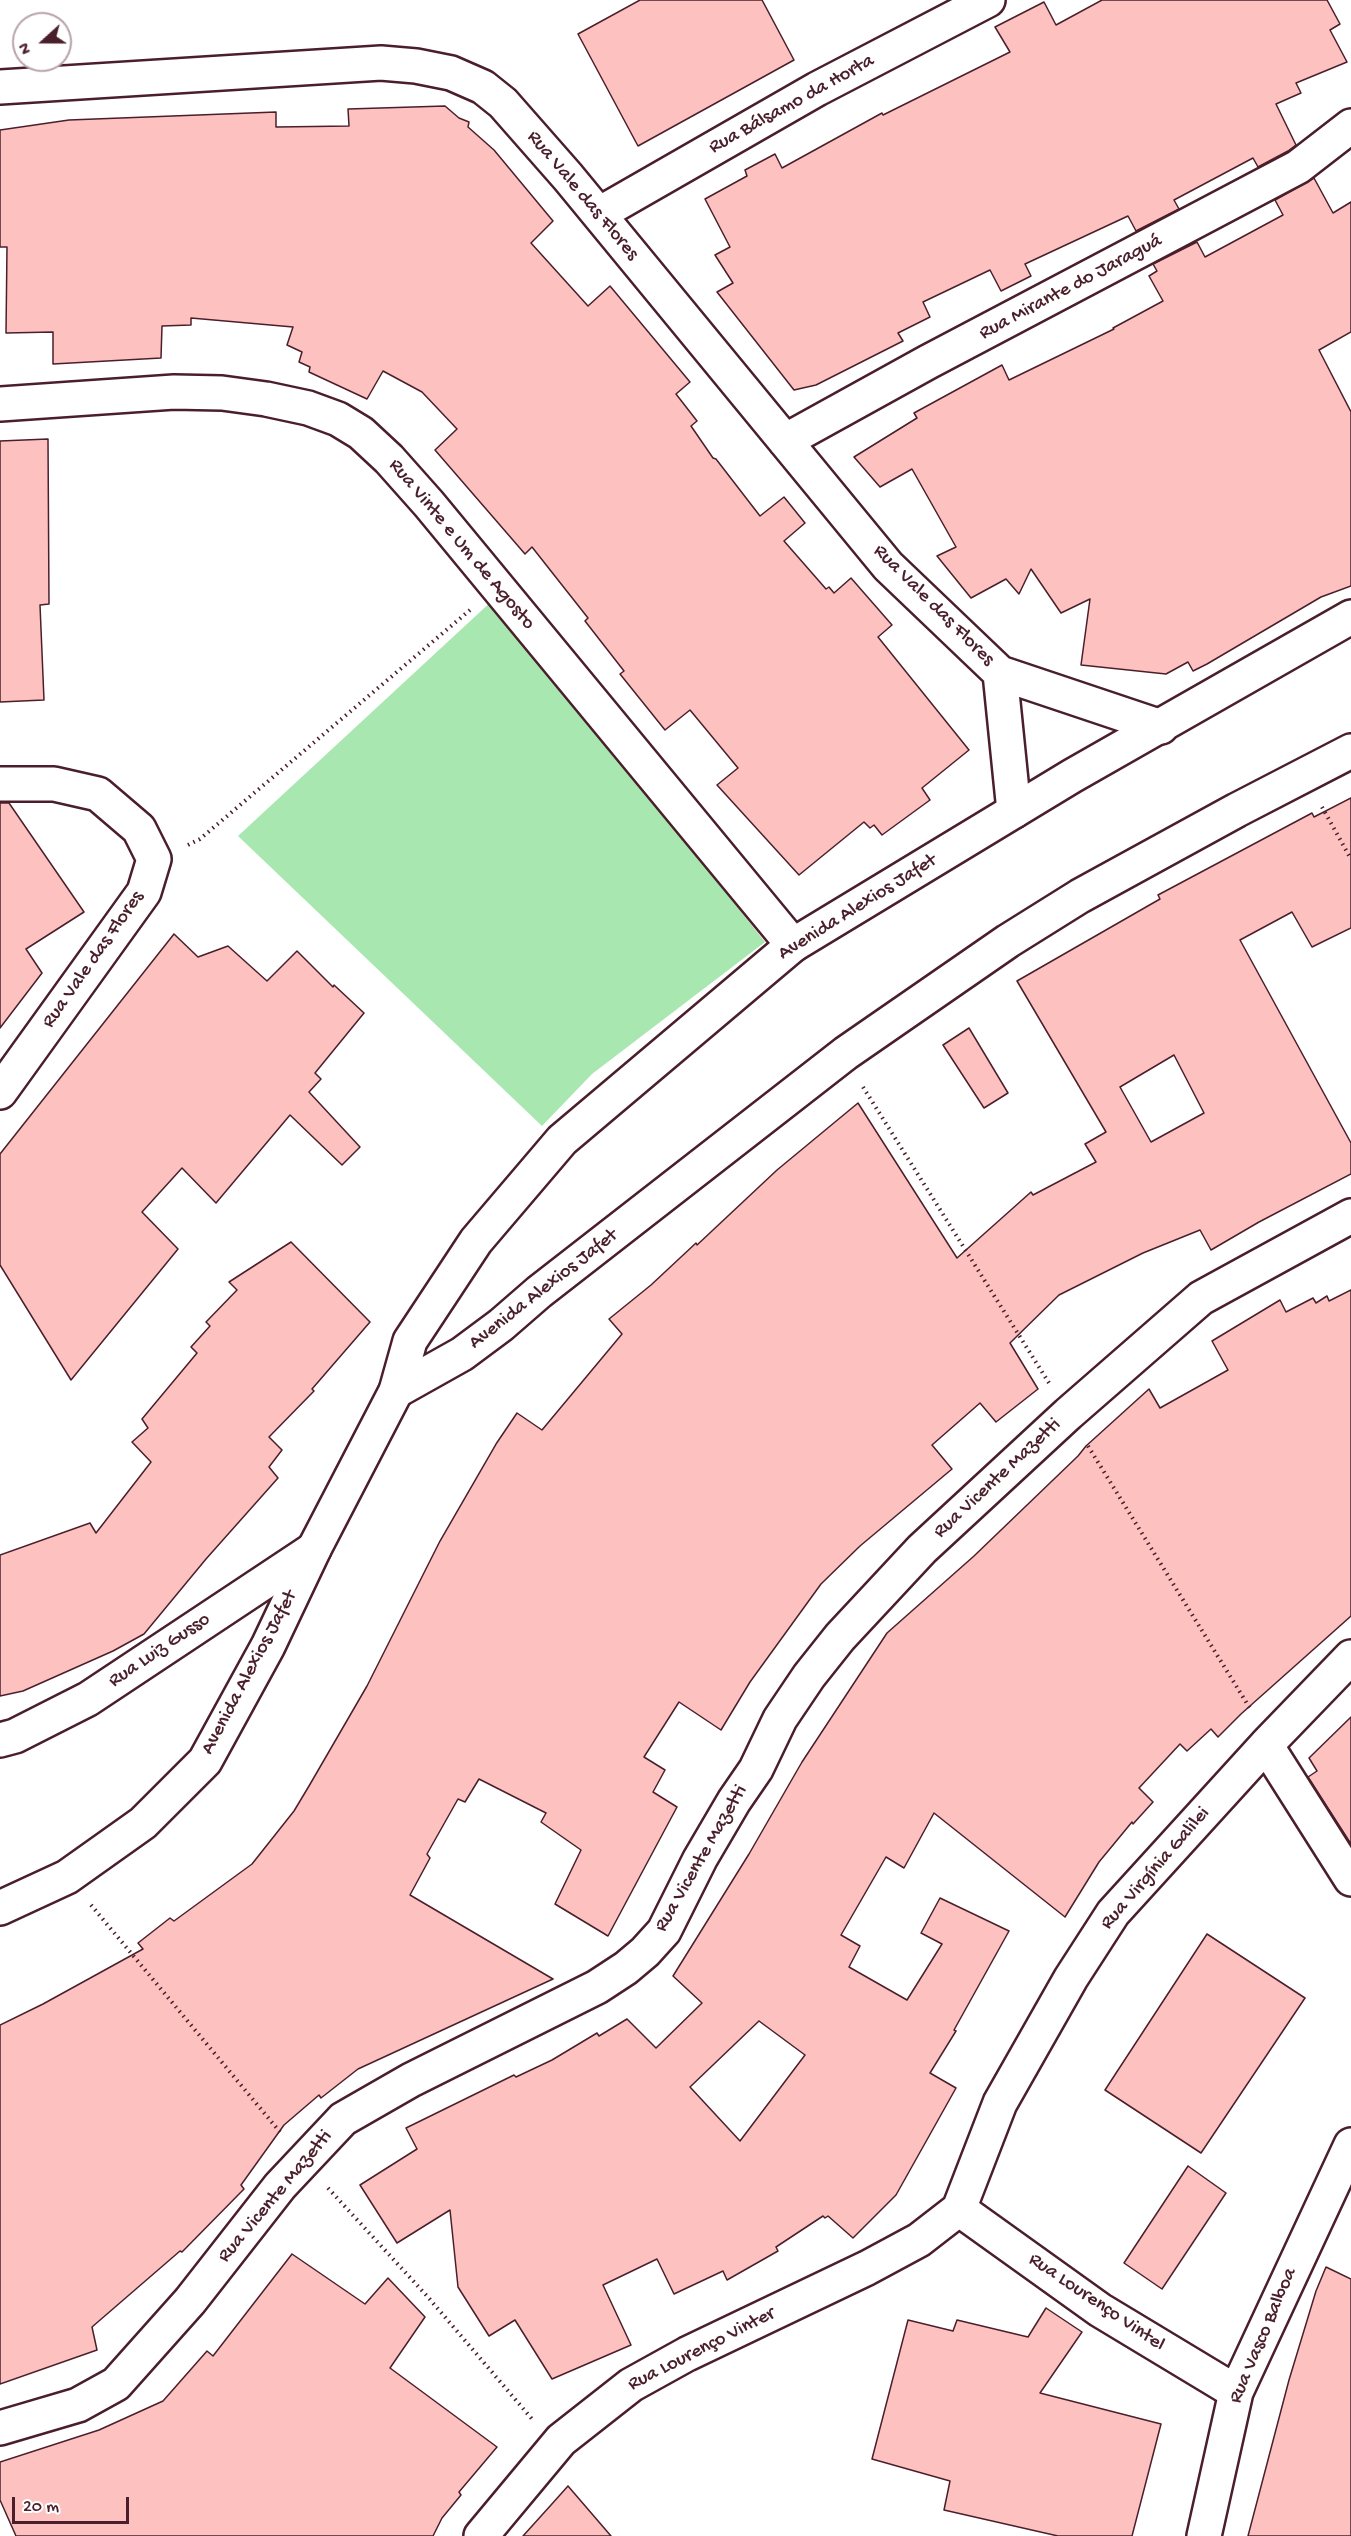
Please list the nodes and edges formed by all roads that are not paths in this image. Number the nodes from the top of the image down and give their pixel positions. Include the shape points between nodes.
1 (988, 0) edge
2 (0, 87) edge
3 (1351, 126) edge
4 (599, 214) junction
5 (0, 404) edge
6 (785, 441) junction
7 (1351, 617) edge
8 (1000, 673) junction
9 (1161, 727) junction
10 (1351, 751) edge
11 (0, 784) edge
12 (1014, 811) junction
13 (793, 945) junction
14 (0, 1092) edge
15 (1351, 1216) edge
16 (396, 1391) junction
17 (314, 1549) junction
18 (1351, 1657) edge
19 (0, 1740) edge
20 (1268, 1743) junction
21 (1351, 1879) edge
22 (0, 1908) edge
23 (1351, 2145) edge
24 (959, 2209) junction
25 (1236, 2392) junction
26 (0, 2428) edge
27 (481, 2536) edge
28 (1204, 2536) edge

1 - 4 street, Rua Bálsamo da Horta via 817,89
2 - 4 street, Rua Vale das Flores via 381,63 451,73 483,87 502,103
3 - 6 street, Rua Mirante do Jaraguá via 1298,167
4 - 6 street, Rua Vale das Flores
5 - 13 street, Rua Vinte e Um de Agosto via 174,392 222,393 266,399 338,418 362,434 390,459 498,586
6 - 8 street, Rua Vale das Flores via 888,567
7 - 9 street, Avenida Alexios Jafet
8 - 9 street, Rua Vale das Flores
8 - 12 street, Rua Vale das Flores
9 - 12 street, Avenida Alexios Jafet
10 - 16 street, Avenida Alexios Jafet via 1080,896 1008,941 846,1053 462,1354
11 - 14 street, Rua Vale das Flores via 54,784 98,794 139,829 154,859 144,892
12 - 13 street, Avenida Alexios Jafet
13 - 16 street, Avenida Alexios Jafet via 562,1140 476,1241 440,1294 410,1341
15 - 26 street, Rua Vicente Mazetti via 1201,1298 1068,1414 922,1550 809,1676 700,1859 664,1931 645,1952 597,1987 411,2080 343,2119 280,2186 190,2301 116,2384 78,2405
16 - 17 street, Avenida Alexios Jafet
17 - 19 street, Rua Luiz Gusso via 88,1699
17 - 22 street, Avenida Alexios Jafet via 268,1646 205,1761 143,1823 67,1876
18 - 20 street, Rua Virgínia Galilei
20 - 21 street
20 - 24 street, Rua Virgínia Galilei via 1113,1913 1065,1987 1000,2103
23 - 25 street, Rua Vasco Balboa
24 - 25 street, Rua Lourenço Vintel via 1100,2310
24 - 27 street, Rua Lourenço Vinter via 898,2252 630,2385 561,2440
25 - 28 street, Rua Vasco Balboa

